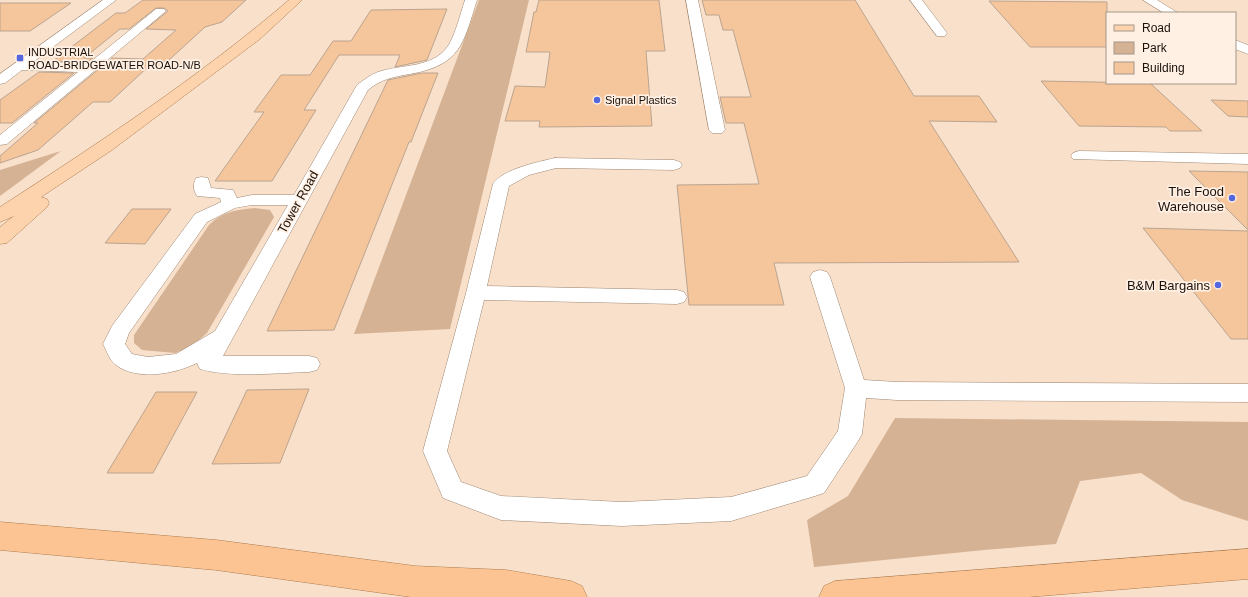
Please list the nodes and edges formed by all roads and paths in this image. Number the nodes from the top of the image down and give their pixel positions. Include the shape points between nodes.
1 (110, 0) edge
2 (296, 0) edge
3 (471, 0) edge
4 (692, 0) edge
5 (916, 0) edge
6 (1149, 0) edge
7 (160, 11) dead end
8 (1170, 12) edge
9 (941, 33) dead end
10 (1236, 44) edge
11 (1248, 50) edge
12 (18, 66) junction
13 (91, 68) junction
14 (0, 80) edge
15 (716, 130) dead end
16 (2, 141) dead end
17 (106, 146) junction
18 (1079, 156) dead end
19 (1248, 159) edge
20 (674, 164) dead end
21 (202, 182) dead end
22 (299, 200) junction
23 (230, 204) junction
24 (0, 216) edge
25 (0, 238) edge
26 (820, 278) dead end
27 (476, 293) junction
28 (677, 297) dead end
29 (223, 336) junction
30 (309, 364) dead end
31 (856, 388) junction
32 (1248, 393) edge
33 (0, 536) edge
34 (1248, 564) edge
35 (571, 597) edge
36 (835, 597) edge

1 - 12 street
2 - 17 main road via 255,36
3 - 22 street, Tower Road via 454,47 443,60 424,67 386,74 369,80 362,88
4 - 15 street
5 - 9 street
6 - 8 street
7 - 13 street
10 - 11 street
12 - 13 street
12 - 14 street
13 - 16 street
17 - 24 main road
17 - 25 main road
18 - 19 street
20 - 27 street via 555,163 523,172 501,184
21 - 23 street via 203,192 227,194
22 - 23 street via 252,200
22 - 29 street, Tower Road
23 - 29 street via 201,218 120,331 114,344 120,356 128,362 160,365 180,361
26 - 31 street
27 - 28 street
27 - 31 street via 435,450 452,490 501,508 622,514 731,509 815,485 850,434
29 - 30 street, Tower Road via 208,363
31 - 32 street via 897,391
33 - 35 highway via 216,555 415,582 506,586
34 - 36 highway

